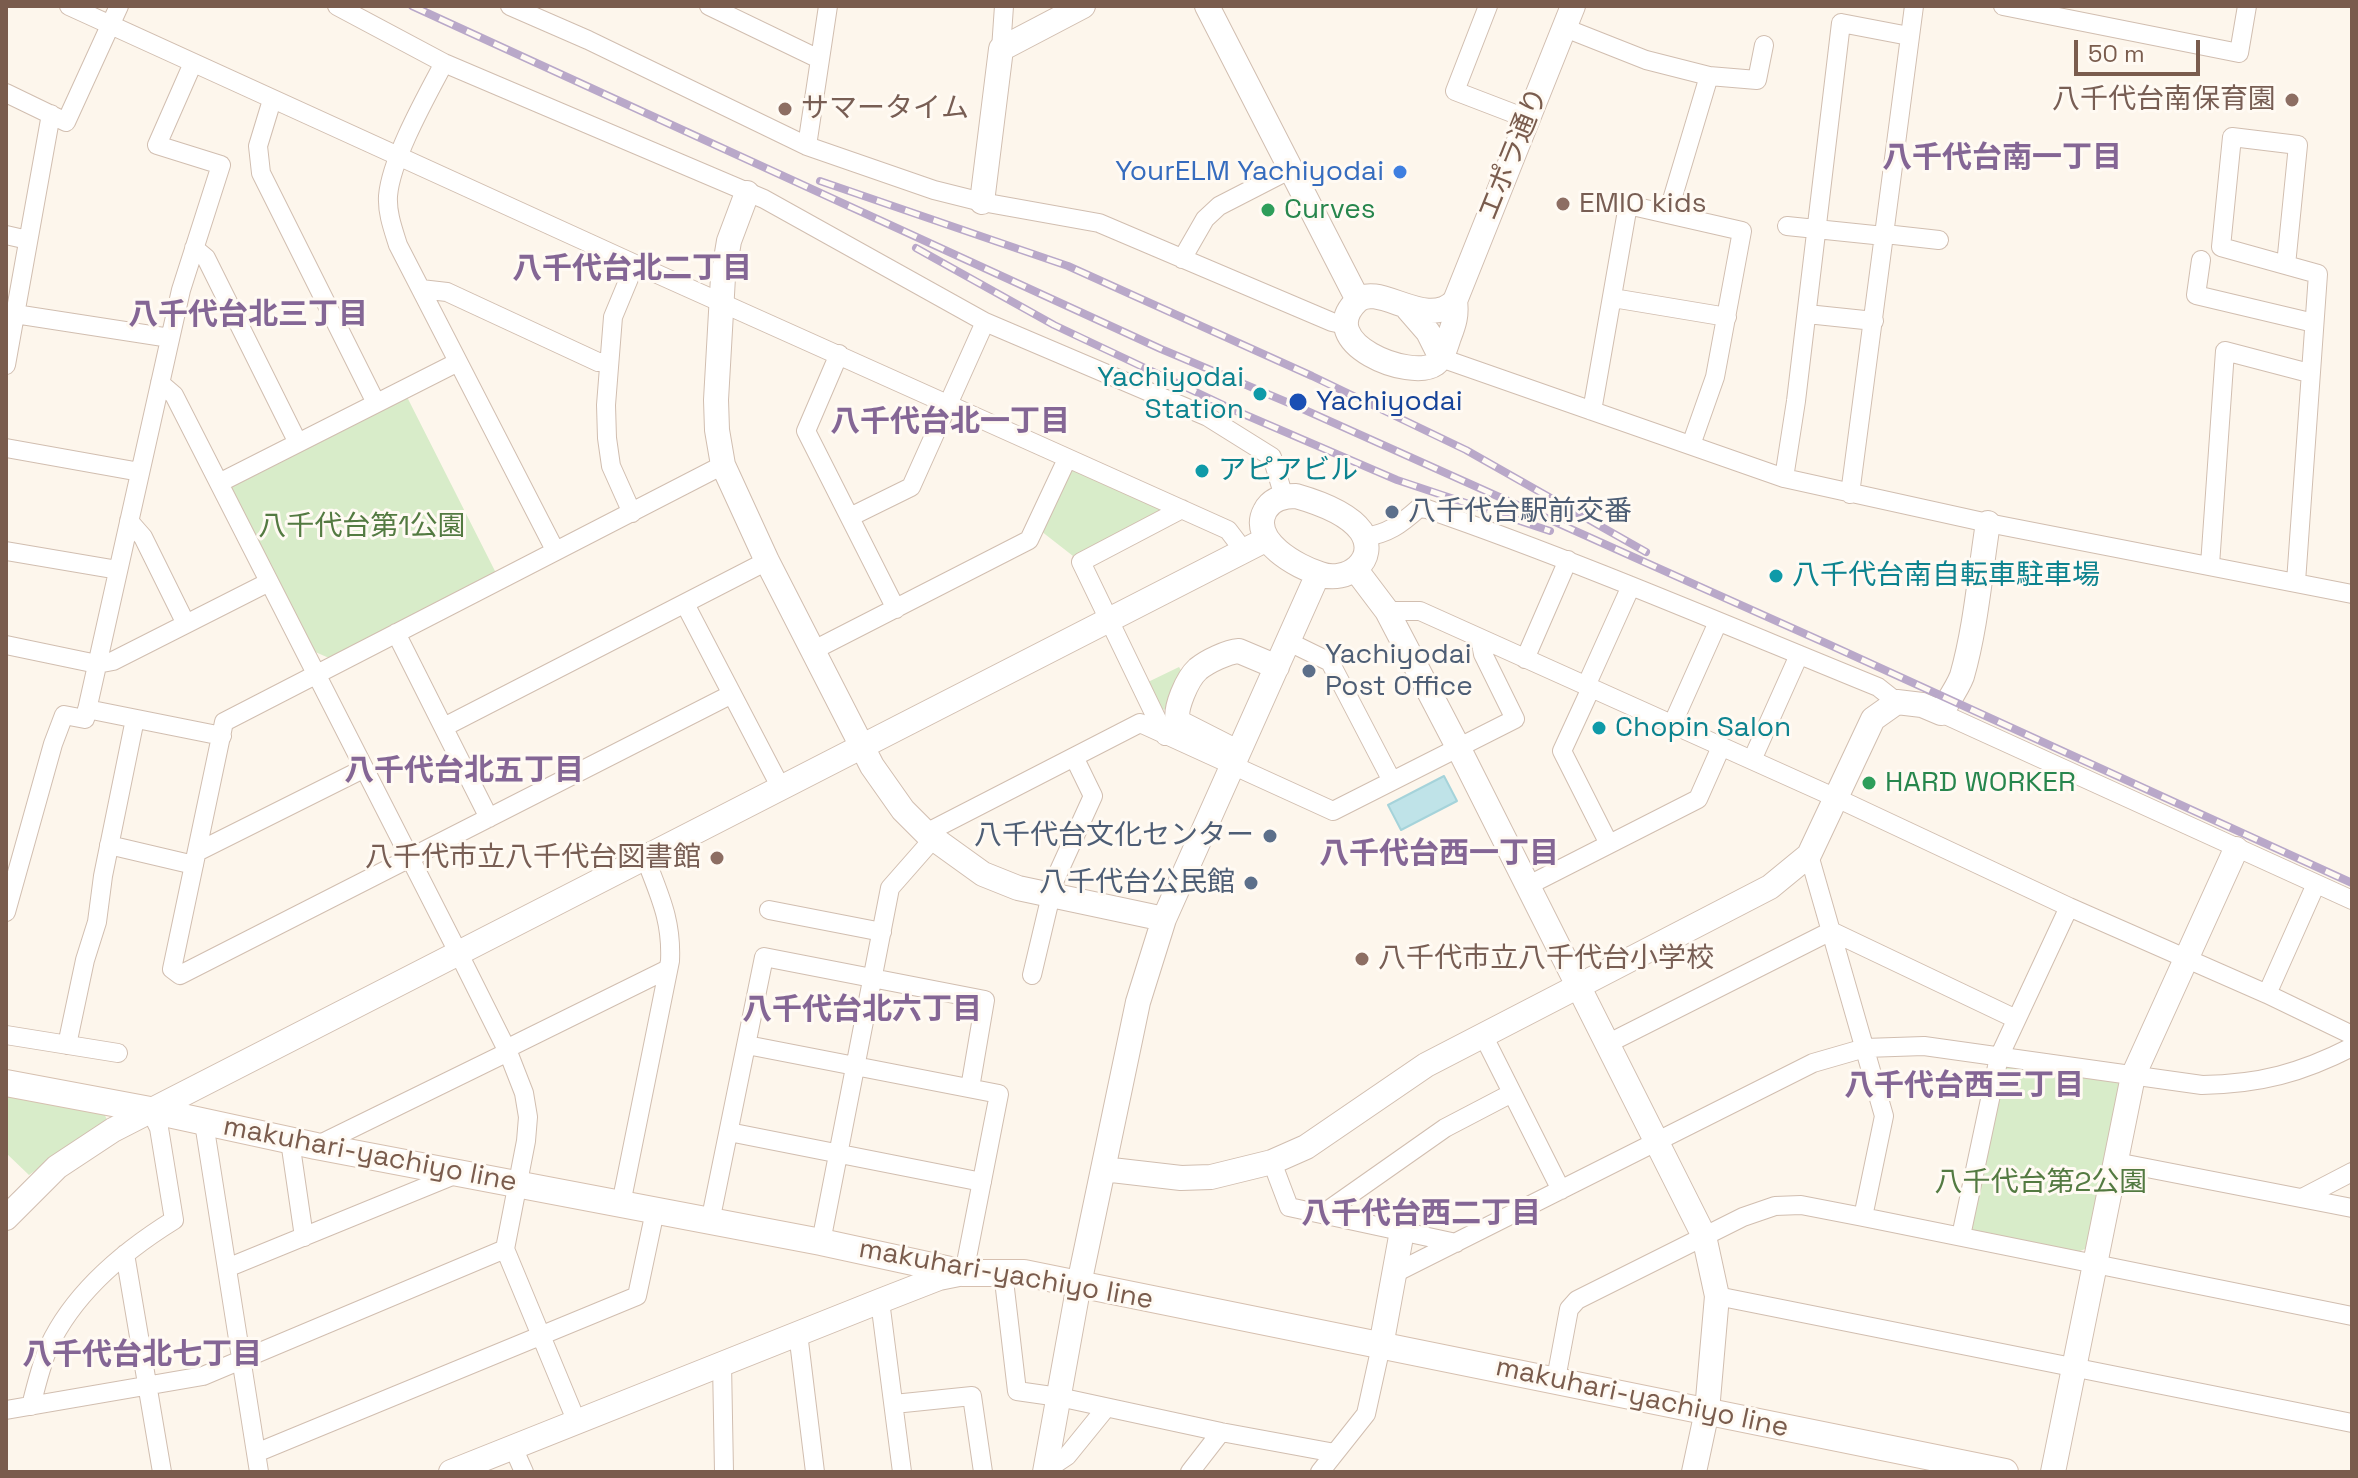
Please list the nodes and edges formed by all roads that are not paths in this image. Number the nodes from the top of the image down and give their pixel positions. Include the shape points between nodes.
1 (69, 6) edge
2 (119, 6) edge
3 (337, 6) edge
4 (510, 6) edge
5 (709, 6) edge
6 (828, 6) edge
7 (1004, 6) edge
8 (1083, 6) edge
9 (1207, 6) edge
10 (1488, 6) edge
11 (1914, 6) edge
12 (2003, 6) edge
13 (2247, 6) edge
14 (2061, 12) edge
15 (1569, 17) edge
16 (111, 25) junction
17 (1909, 36) junction
18 (1764, 45) dead end
19 (1001, 49) junction
20 (819, 59) junction
21 (193, 63) junction
22 (444, 63) junction
23 (1709, 76) junction
24 (6, 93) edge
25 (272, 100) junction
26 (51, 114) junction
27 (1528, 119) junction
28 (807, 146) junction
29 (400, 156) junction
30 (1291, 169) junction
31 (747, 193) junction
32 (982, 202) junction
33 (1668, 213) junction
34 (1787, 226) dead end
35 (1817, 229) junction
36 (6, 235) edge
37 (1885, 235) junction
38 (28, 240) junction
39 (1939, 240) dead end
40 (194, 248) junction
41 (1182, 259) junction
42 (2201, 260) dead end
43 (635, 264) junction
44 (2286, 265) junction
45 (421, 289) junction
46 (1613, 298) junction
47 (1358, 300) junction
48 (1455, 301) junction
49 (721, 302) junction
50 (1408, 309) junction
51 (1807, 314) junction
52 (1727, 317) junction
53 (11, 320) edge
54 (1874, 321) junction
55 (985, 322) junction
56 (2314, 323) junction
57 (1346, 325) junction
58 (170, 338) junction
59 (839, 354) junction
60 (1441, 358) junction
61 (458, 362) junction
62 (609, 362) junction
63 (6, 365) edge
64 (2309, 373) junction
65 (160, 383) junction
66 (376, 403) junction
67 (950, 405) junction
68 (1592, 411) junction
69 (298, 443) junction
70 (1691, 445) junction
71 (6, 448) edge
72 (1067, 459) junction
73 (723, 465) junction
74 (140, 472) junction
75 (1784, 478) junction
76 (219, 483) junction
77 (1850, 494) junction
78 (1284, 497) junction
79 (1182, 509) junction
80 (632, 513) junction
81 (850, 517) junction
82 (129, 521) junction
83 (1988, 523) junction
84 (1364, 537) junction
85 (1267, 539) junction
86 (555, 550) junction
87 (6, 551) edge
88 (1244, 551) junction
89 (1568, 560) junction
90 (767, 561) junction
91 (2210, 565) junction
92 (118, 570) junction
93 (1356, 570) junction
94 (1318, 574) junction
95 (269, 582) junction
96 (2296, 582) junction
97 (1631, 586) junction
98 (2352, 594) edge
99 (685, 604) junction
100 (896, 609) junction
101 (1387, 611) junction
102 (1110, 620) junction
103 (1718, 622) junction
104 (186, 624) junction
105 (396, 633) junction
106 (1480, 639) junction
107 (1289, 642) junction
108 (6, 645) edge
109 (812, 651) junction
110 (1799, 655) junction
111 (1525, 659) junction
112 (97, 664) junction
113 (1277, 667) junction
114 (317, 675) junction
115 (1588, 687) junction
116 (732, 694) junction
117 (1897, 702) junction
118 (87, 709) junction
119 (1941, 713) junction
120 (135, 719) junction
121 (1672, 725) junction
122 (444, 727) junction
123 (222, 736) junction
124 (1165, 736) junction
125 (861, 746) junction
126 (1458, 747) junction
127 (1721, 747) junction
128 (1074, 757) junction
129 (1234, 759) junction
130 (1752, 760) junction
131 (363, 769) junction
132 (1392, 781) junction
133 (781, 788) junction
134 (1837, 799) junction
135 (489, 818) junction
136 (929, 836) junction
137 (1609, 844) junction
138 (109, 845) junction
139 (2236, 849) junction
140 (1809, 855) junction
141 (645, 857) junction
142 (196, 858) junction
143 (410, 859) junction
144 (2316, 884) junction
145 (1529, 885) junction
146 (1050, 895) junction
147 (2352, 900) edge
148 (2069, 907) junction
149 (769, 910) dead end
150 (6, 912) edge
151 (1164, 919) junction
152 (1831, 931) junction
153 (882, 932) junction
154 (459, 953) junction
155 (2186, 957) junction
156 (668, 969) junction
157 (1032, 975) dead end
158 (873, 978) junction
159 (1578, 986) junction
160 (2267, 994) junction
161 (2016, 1019) junction
162 (6, 1035) edge
163 (1483, 1035) junction
164 (2352, 1035) edge
165 (1607, 1044) junction
166 (67, 1045) junction
167 (747, 1045) junction
168 (2352, 1047) edge
169 (1865, 1048) junction
170 (507, 1050) junction
171 (118, 1053) dead end
172 (1999, 1057) junction
173 (856, 1066) junction
174 (2133, 1076) junction
175 (6, 1083) edge
176 (970, 1088) junction
177 (1512, 1093) junction
178 (150, 1110) junction
179 (204, 1123) junction
180 (729, 1132) junction
181 (290, 1141) junction
182 (1657, 1142) junction
183 (316, 1146) junction
184 (838, 1154) junction
185 (1272, 1162) junction
186 (2116, 1162) junction
187 (1103, 1169) junction
188 (2352, 1172) edge
189 (461, 1173) junction
190 (982, 1182) junction
191 (518, 1184) junction
192 (1561, 1190) junction
193 (2302, 1198) junction
194 (621, 1204) junction
195 (2352, 1208) edge
196 (655, 1211) junction
197 (1324, 1213) junction
198 (1863, 1217) junction
199 (6, 1218) edge
200 (710, 1222) junction
201 (1402, 1231) junction
202 (1704, 1236) junction
203 (1961, 1236) junction
204 (304, 1237) junction
205 (821, 1242) junction
206 (1456, 1243) junction
207 (505, 1249) junction
208 (125, 1254) junction
209 (2096, 1263) junction
210 (227, 1268) junction
211 (1003, 1272) junction
212 (964, 1273) junction
213 (1395, 1273) junction
214 (1079, 1284) junction
215 (1717, 1296) junction
216 (880, 1301) junction
217 (2352, 1316) edge
218 (541, 1333) junction
219 (798, 1333) junction
220 (1381, 1346) junction
221 (241, 1361) junction
222 (722, 1363) junction
223 (2073, 1367) junction
224 (1556, 1379) junction
225 (148, 1386) junction
226 (1059, 1397) junction
227 (894, 1404) junction
228 (31, 1406) junction
229 (1106, 1408) junction
230 (6, 1410) edge
231 (1707, 1411) junction
232 (576, 1420) junction
233 (2352, 1423) edge
234 (1221, 1432) junction
235 (513, 1447) junction
236 (256, 1453) junction
237 (1328, 1466) edge
238 (1046, 1471) edge
239 (162, 1472) edge
240 (259, 1472) edge
241 (451, 1472) edge
242 (524, 1472) edge
243 (724, 1472) edge
244 (815, 1472) edge
245 (902, 1472) edge
246 (983, 1472) edge
247 (1190, 1472) edge
248 (1694, 1472) edge
249 (2005, 1472) edge
250 (2053, 1472) edge

1 - 16 street
2 - 16 street
3 - 22 street
4 - 28 street
5 - 20 street
6 - 20 street
7 - 19 street
8 - 19 street
9 - 30 street
10 - 27 street via 1455,91
11 - 17 street
12 - 14 street
13 - 14 street via 2239,53
15 - 23 street via 1646,60
15 - 27 street, エポラ通り
16 - 21 street
16 - 26 street via 66,122
17 - 35 street via 1841,23
17 - 37 street
18 - 23 street via 1757,80
19 - 32 street
20 - 28 street
21 - 25 street
21 - 40 street via 157,145 221,165
22 - 29 street
22 - 31 street
23 - 33 street
24 - 26 street
25 - 29 street
25 - 66 street via 258,146 261,173
26 - 38 street
27 - 48 street, エポラ通り
28 - 32 street
29 - 43 street
29 - 45 street via 388,195 390,222
30 - 41 street via 1219,206 1205,219
30 - 47 street
31 - 49 street via 729,241
31 - 55 street
32 - 41 street via 1099,223
33 - 46 street via 1630,200
33 - 52 street via 1742,231
34 - 35 street
35 - 37 street
35 - 51 street
36 - 38 street
37 - 39 street
37 - 54 street
38 - 53 street
40 - 58 street
40 - 69 street via 206,258
41 - 57 street
42 - 56 street via 2196,295
43 - 49 street
43 - 62 street via 613,317
44 - 44 street via 2298,145 2232,137 2221,247
44 - 56 street via 2318,274
45 - 61 street
45 - 62 street via 447,292 598,362
46 - 52 street
46 - 68 street
47 - 50 street via 1370,295
47 - 57 street
48 - 50 street via 1441,310
48 - 60 street, エポラ通り via 1456,321
49 - 59 street
49 - 73 street via 716,400
50 - 60 street
51 - 54 street
51 - 75 street
52 - 70 street via 1715,377
53 - 58 street
53 - 63 street
54 - 77 street
55 - 67 street
55 - 78 street via 1208,417 1272,457
56 - 64 street
57 - 60 street via 1358,347 1403,368 1421,369
58 - 65 street
59 - 67 street
59 - 81 street via 806,431
60 - 68 street
61 - 66 street
61 - 86 street
62 - 80 street via 611,466
64 - 91 street via 2225,351
64 - 96 street
65 - 74 street
65 - 76 street via 174,395
66 - 69 street
67 - 72 street
67 - 81 street via 911,487
68 - 70 street
69 - 76 street
70 - 75 street
71 - 74 street
72 - 79 street
72 - 100 street via 1029,540
73 - 80 street
73 - 90 street
74 - 82 street
75 - 77 street
76 - 95 street
77 - 83 street
78 - 84 street via 1306,499 1342,516
78 - 85 street via 1271,502 1262,517
79 - 88 street via 1228,530
79 - 102 street via 1081,562
80 - 86 street
81 - 100 street
82 - 92 street
82 - 104 street via 143,537
83 - 91 street
83 - 119 street via 1961,678
84 - 89 street via 1398,527 1419,508
84 - 93 street via 1365,557
85 - 88 street
85 - 94 street
86 - 105 street
87 - 92 street
88 - 102 street
89 - 97 street
89 - 111 street
90 - 99 street
90 - 109 street
91 - 96 street
92 - 112 street
93 - 94 street via 1335,577
93 - 101 street
94 - 107 street
95 - 104 street
95 - 114 street
96 - 98 street
97 - 103 street
97 - 115 street
99 - 116 street
99 - 122 street
100 - 109 street
101 - 106 street via 1420,611
101 - 126 street
102 - 124 street
102 - 125 street
103 - 110 street
103 - 121 street
104 - 112 street
105 - 114 street
105 - 122 street
106 - 111 street
106 - 126 street via 1515,719
107 - 113 street
107 - 132 street via 1330,662
108 - 112 street
109 - 125 street
110 - 117 street via 1878,687
110 - 130 street
111 - 115 street
112 - 118 street
113 - 129 street
113 - 129 street via 1239,651 1193,674 1176,711 1178,722
114 - 123 street via 224,722
114 - 131 street
115 - 121 street
115 - 137 street via 1562,751
116 - 133 street
116 - 135 street
117 - 119 street
117 - 134 street via 1873,719
118 - 120 street
118 - 150 street via 85,719 64,715
119 - 139 street
120 - 123 street
120 - 138 street
121 - 127 street
122 - 135 street
123 - 142 street
124 - 128 street via 1140,723
124 - 129 street
125 - 133 street
125 - 136 street via 884,786
126 - 132 street
126 - 145 street
127 - 130 street
127 - 137 street via 1698,799
128 - 136 street
128 - 146 street via 1093,796
129 - 132 street via 1333,811
129 - 151 street
130 - 134 street
131 - 142 street
131 - 143 street
133 - 141 street
134 - 140 street
134 - 148 street
135 - 143 street
136 - 146 street via 983,874
136 - 153 street via 890,888
137 - 145 street
138 - 142 street
138 - 166 street via 97,922
139 - 144 street
139 - 155 street
140 - 152 street
140 - 159 street via 1770,887
141 - 154 street
141 - 156 street via 667,913
142 - 143 street via 172,969 180,975
143 - 154 street
144 - 147 street
144 - 160 street
145 - 159 street
146 - 151 street
146 - 157 street
148 - 155 street
148 - 161 street
149 - 153 street
151 - 187 street via 1138,1002
152 - 161 street
152 - 165 street
152 - 169 street
153 - 158 street
154 - 170 street
154 - 178 street
155 - 160 street
155 - 174 street
156 - 170 street
156 - 194 street
158 - 167 street via 764,957
158 - 173 street
158 - 176 street via 985,1000
159 - 163 street
159 - 165 street
160 - 164 street
161 - 172 street
162 - 166 street
163 - 177 street
163 - 185 street via 1426,1065 1306,1147
165 - 182 street
166 - 171 street
167 - 173 street
167 - 180 street
168 - 174 street via 2291,1074 2239,1084
169 - 172 street via 1924,1046
169 - 182 street via 1813,1063
169 - 198 street via 1884,1116
170 - 183 street
170 - 191 street via 528,1117
172 - 174 street
172 - 203 street
173 - 176 street
173 - 184 street
174 - 186 street
175 - 178 main road, makuhari-yachiyo line
176 - 190 street via 999,1094
177 - 192 street
177 - 197 street via 1445,1128
178 - 179 main road, makuhari-yachiyo line
178 - 199 street via 57,1167
178 - 208 street via 159,1128 174,1220
179 - 181 main road, makuhari-yachiyo line
179 - 210 street
180 - 184 street
180 - 200 street
181 - 183 main road, makuhari-yachiyo line
181 - 204 street
182 - 192 street
182 - 202 street
183 - 189 main road, makuhari-yachiyo line
184 - 190 street
184 - 205 street
185 - 187 street via 1211,1177
185 - 197 street via 1289,1207
186 - 193 street
186 - 209 street
187 - 214 street
188 - 193 street
189 - 191 main road, makuhari-yachiyo line
189 - 204 street
190 - 212 street
191 - 194 main road, makuhari-yachiyo line
191 - 207 street
192 - 206 street
193 - 195 street
194 - 196 main road, makuhari-yachiyo line
196 - 200 main road, makuhari-yachiyo line
196 - 218 street via 637,1296
197 - 201 street
198 - 202 street via 1801,1205 1775,1206
198 - 203 street
200 - 205 main road, makuhari-yachiyo line
201 - 206 street
201 - 213 street
202 - 215 street
202 - 224 street via 1577,1300 1569,1309
203 - 209 street
204 - 210 street
205 - 212 main road, makuhari-yachiyo line
206 - 213 street
207 - 218 street
207 - 221 street
208 - 225 street
208 - 228 street via 65,1318
209 - 217 street
209 - 223 street
210 - 221 street
211 - 212 main road, makuhari-yachiyo line
211 - 214 main road, makuhari-yachiyo line
211 - 226 street via 1017,1391
212 - 216 street
213 - 220 street
214 - 220 main road, makuhari-yachiyo line
214 - 226 street
215 - 223 street
215 - 231 street
216 - 219 street
216 - 227 street
218 - 232 street
218 - 236 street
219 - 222 street
219 - 244 street
220 - 224 main road, makuhari-yachiyo line
220 - 237 street via 1366,1414
221 - 225 street via 203,1376
221 - 236 street
222 - 232 street
222 - 243 street
223 - 233 street
223 - 250 street
224 - 231 main road, makuhari-yachiyo line
225 - 228 street
225 - 239 street
226 - 229 street
226 - 238 street
227 - 245 street
227 - 246 street via 972,1396
228 - 230 street
229 - 234 street
229 - 238 street via 1067,1456
231 - 248 street
231 - 249 main road, makuhari-yachiyo line
232 - 235 street
234 - 237 street
234 - 247 street
235 - 241 street
235 - 242 street
236 - 240 street

